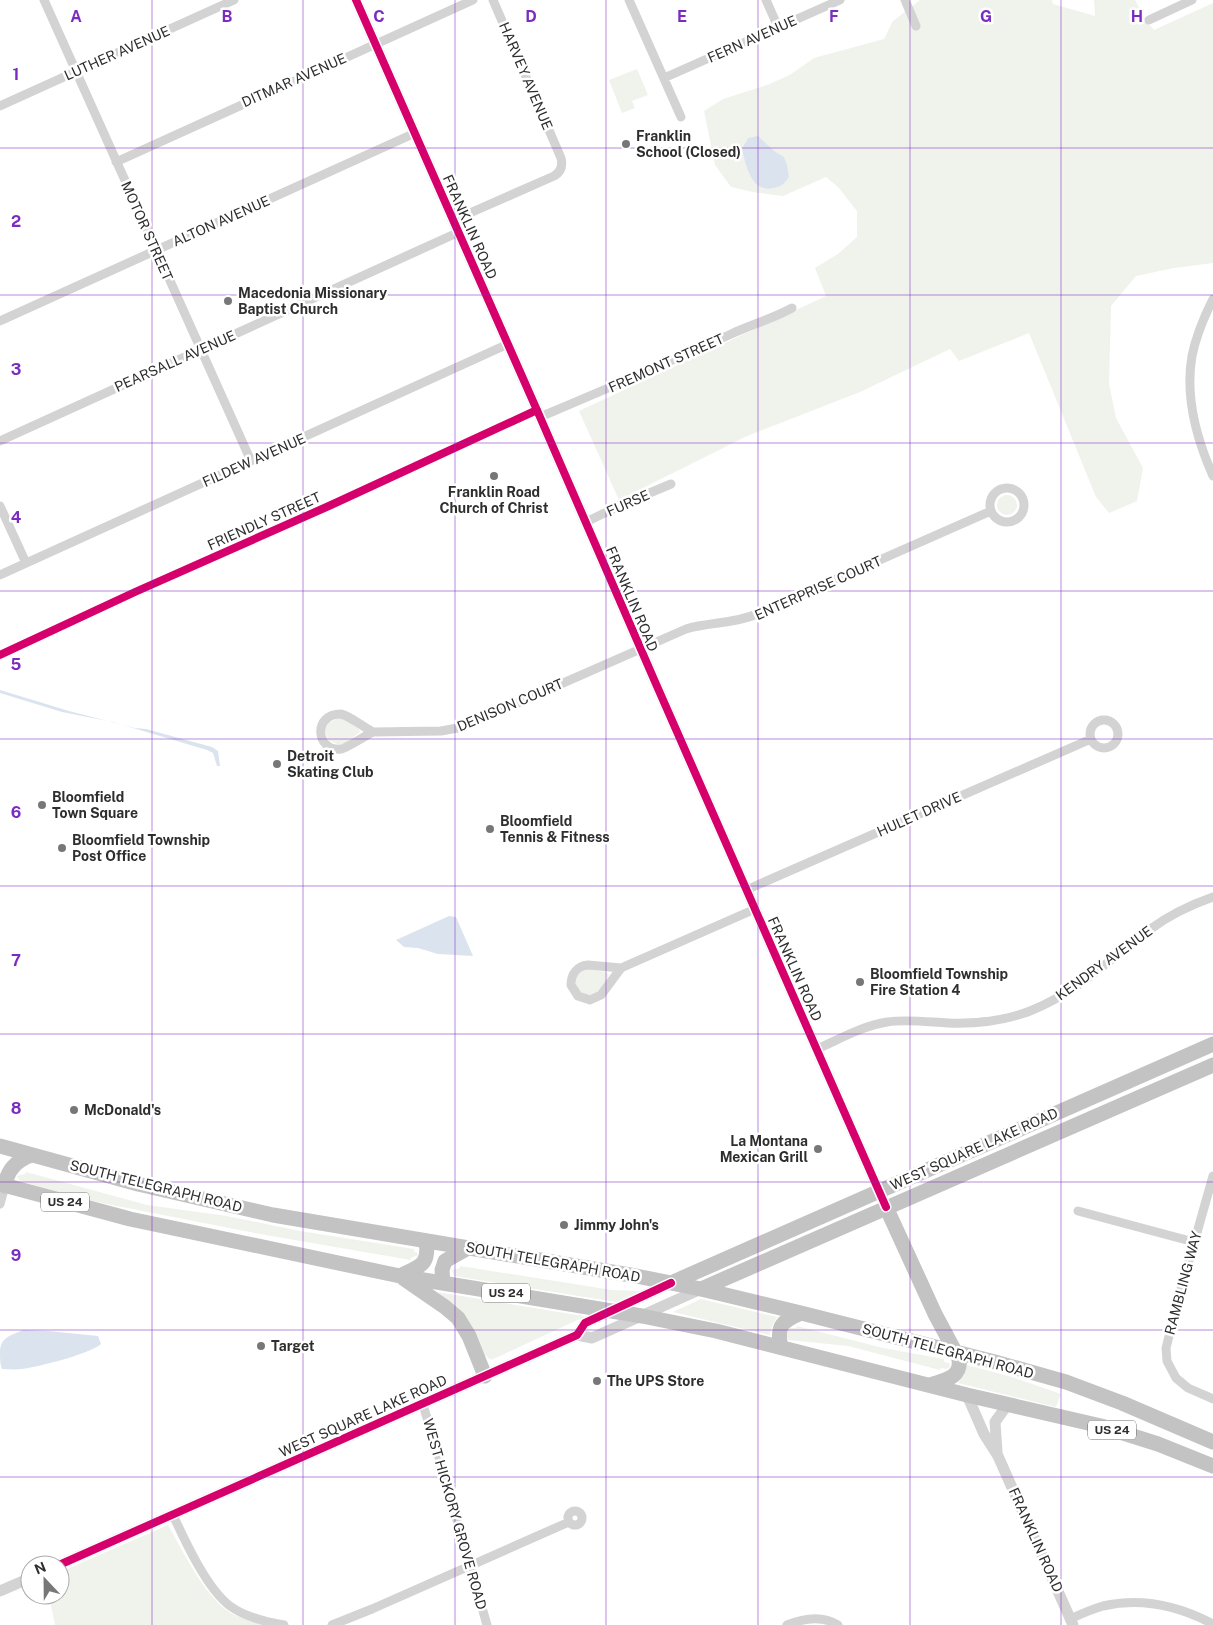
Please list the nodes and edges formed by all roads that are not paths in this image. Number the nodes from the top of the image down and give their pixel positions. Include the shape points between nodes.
1 (44, 0) edge
2 (234, 0) edge
3 (356, 0) edge
4 (473, 0) edge
5 (493, 0) edge
6 (629, 0) edge
7 (766, 0) edge
8 (840, 0) edge
9 (905, 0) edge
10 (1192, 0) edge
11 (1149, 20) dead end
12 (916, 26) dead end
13 (778, 27) junction
14 (375, 44) junction
15 (76, 72) junction
16 (664, 78) junction
17 (0, 106) edge
18 (681, 117) dead end
19 (415, 133) junction
20 (116, 162) junction
21 (454, 220) junction
22 (459, 232) junction
23 (156, 251) junction
24 (1213, 299) edge
25 (792, 308) dead end
26 (0, 321) edge
27 (508, 344) junction
28 (200, 350) junction
29 (539, 414) junction
30 (0, 440) edge
31 (251, 461) junction
32 (1213, 476) edge
33 (671, 484) dead end
34 (0, 506) edge
35 (991, 511) dead end
36 (586, 522) junction
37 (26, 563) junction
38 (0, 575) edge
39 (640, 649) junction
40 (0, 655) edge
41 (373, 732) junction
42 (1091, 739) dead end
43 (746, 890) junction
44 (1213, 897) edge
45 (755, 909) junction
46 (622, 968) junction
47 (1213, 1044) edge
48 (817, 1049) junction
49 (1213, 1065) edge
50 (0, 1146) edge
51 (32, 1155) junction
52 (1213, 1176) edge
53 (3, 1185) edge
54 (879, 1191) junction
55 (0, 1204) edge
56 (886, 1207) junction
57 (1078, 1211) dead end
58 (426, 1241) junction
59 (1194, 1242) junction
60 (468, 1248) junction
61 (400, 1276) junction
62 (671, 1282) junction
63 (443, 1283) junction
64 (701, 1289) junction
65 (611, 1310) junction
66 (801, 1313) junction
67 (642, 1316) junction
68 (577, 1334) junction
69 (780, 1347) junction
70 (957, 1352) junction
71 (485, 1376) junction
72 (930, 1385) junction
73 (967, 1395) junction
74 (1213, 1399) edge
75 (422, 1402) junction
76 (1008, 1404) junction
77 (1213, 1442) edge
78 (998, 1456) junction
79 (1213, 1466) edge
80 (173, 1515) junction
81 (569, 1522) dead end
82 (70, 1560) edge
83 (471, 1566) junction
84 (20, 1582) edge
85 (0, 1591) edge
86 (1072, 1622) edge
87 (1213, 1624) edge
88 (284, 1625) edge
89 (332, 1625) edge
90 (487, 1625) edge
91 (787, 1625) edge
92 (838, 1625) edge

1 - 15 street, MOTOR STREET
2 - 15 street, LUTHER AVENUE
3 - 14 street, FRANKLIN ROAD
4 - 14 street, DITMAR AVENUE
5 - 21 street, HARVEY AVENUE via 562,165 554,176
6 - 16 street
7 - 13 street
8 - 13 street, FERN AVENUE
9 - 12 street
10 - 11 street
13 - 16 street, FERN AVENUE
14 - 19 street, FRANKLIN ROAD
14 - 20 street, DITMAR AVENUE
15 - 17 street, LUTHER AVENUE
15 - 20 street, MOTOR STREET
16 - 18 street
19 - 21 street, FRANKLIN ROAD
19 - 23 street, ALTON AVENUE
20 - 23 street, MOTOR STREET
21 - 22 street, FRANKLIN ROAD
22 - 27 street, FRANKLIN ROAD
22 - 28 street, PEARSALL AVENUE
23 - 26 street, ALTON AVENUE
23 - 28 street, MOTOR STREET
24 - 32 street via 1196,339 1190,369 1194,417
25 - 29 street, FREMONT STREET via 642,374
27 - 29 street, FRANKLIN ROAD
27 - 31 street, FILDEW AVENUE
28 - 30 street, PEARSALL AVENUE
28 - 31 street, MOTOR STREET
29 - 36 street, FRANKLIN ROAD
29 - 40 street, FRIENDLY STREET
31 - 37 street, FILDEW AVENUE
33 - 36 street, FURSE
34 - 37 street
35 - 39 street, ENTERPRISE COURT via 749,618 692,627
36 - 39 street, FRANKLIN ROAD
37 - 38 street, FILDEW AVENUE
39 - 41 street, DENISON COURT via 456,729
39 - 43 street, FRANKLIN ROAD
41 - 41 street, DENISON COURT via 341,714 325,720 321,731 325,743 336,749
42 - 43 street, HULET DRIVE
43 - 45 street, FRANKLIN ROAD
44 - 48 street, KENDRY AVENUE via 1160,922 1068,992 1028,1011 973,1023 888,1022
45 - 46 street
45 - 48 street, FRANKLIN ROAD
46 - 46 street via 588,964 580,967 572,977 573,989 585,1000 598,997
47 - 54 highway, WEST SQUARE LAKE ROAD
48 - 54 street, FRANKLIN ROAD
49 - 56 highway, WEST SQUARE LAKE ROAD
50 - 51 highway, SOUTH TELEGRAPH ROAD / US 24
51 - 53 highway via 16,1163
51 - 58 highway, SOUTH TELEGRAPH ROAD / US 24 via 228,1206
52 - 59 street, RAMBLING WAY
53 - 55 street
53 - 61 highway, US 24 via 130,1219
54 - 56 street, FRANKLIN ROAD
54 - 62 highway, WEST SQUARE LAKE ROAD
56 - 64 highway, WEST SQUARE LAKE ROAD
56 - 70 highway, FRANKLIN ROAD via 934,1314
57 - 59 street
58 - 60 highway, SOUTH TELEGRAPH ROAD / US 24
58 - 61 highway via 428,1254 424,1262
59 - 74 street, RAMBLING WAY via 1166,1354 1172,1373 1182,1384
60 - 62 highway, SOUTH TELEGRAPH ROAD / US 24
60 - 63 highway via 445,1261
61 - 63 highway, US 24
61 - 71 highway via 458,1318
62 - 64 highway, SOUTH TELEGRAPH ROAD / US 24
62 - 65 street, WEST SQUARE LAKE ROAD
63 - 65 highway, US 24
64 - 66 highway, SOUTH TELEGRAPH ROAD / US 24
64 - 67 street, WEST SQUARE LAKE ROAD
65 - 67 highway, US 24
65 - 68 street, WEST SQUARE LAKE ROAD via 586,1323
66 - 69 highway via 783,1322 779,1333
66 - 70 highway, SOUTH TELEGRAPH ROAD / US 24
67 - 68 street, WEST SQUARE LAKE ROAD via 592,1338
67 - 69 highway, US 24
68 - 71 street, WEST SQUARE LAKE ROAD
69 - 72 highway, US 24
70 - 72 highway via 958,1372
70 - 77 highway, SOUTH TELEGRAPH ROAD / US 24 via 1066,1382
71 - 75 street, WEST SQUARE LAKE ROAD
72 - 73 highway, US 24
73 - 76 highway, US 24
73 - 78 street, FRANKLIN ROAD via 984,1434
75 - 80 street, WEST SQUARE LAKE ROAD
75 - 83 street, WEST HICKORY GROVE ROAD
76 - 78 street, FRANKLIN ROAD via 995,1422
76 - 79 highway, US 24 via 1101,1426
78 - 86 street, FRANKLIN ROAD
80 - 82 street, WEST SQUARE LAKE ROAD
80 - 88 street via 196,1561 225,1603 242,1614
81 - 83 street
83 - 89 street
83 - 90 street, WEST HICKORY GROVE ROAD
84 - 85 street
86 - 87 street via 1102,1606 1130,1603 1182,1610
91 - 92 street via 814,1618

